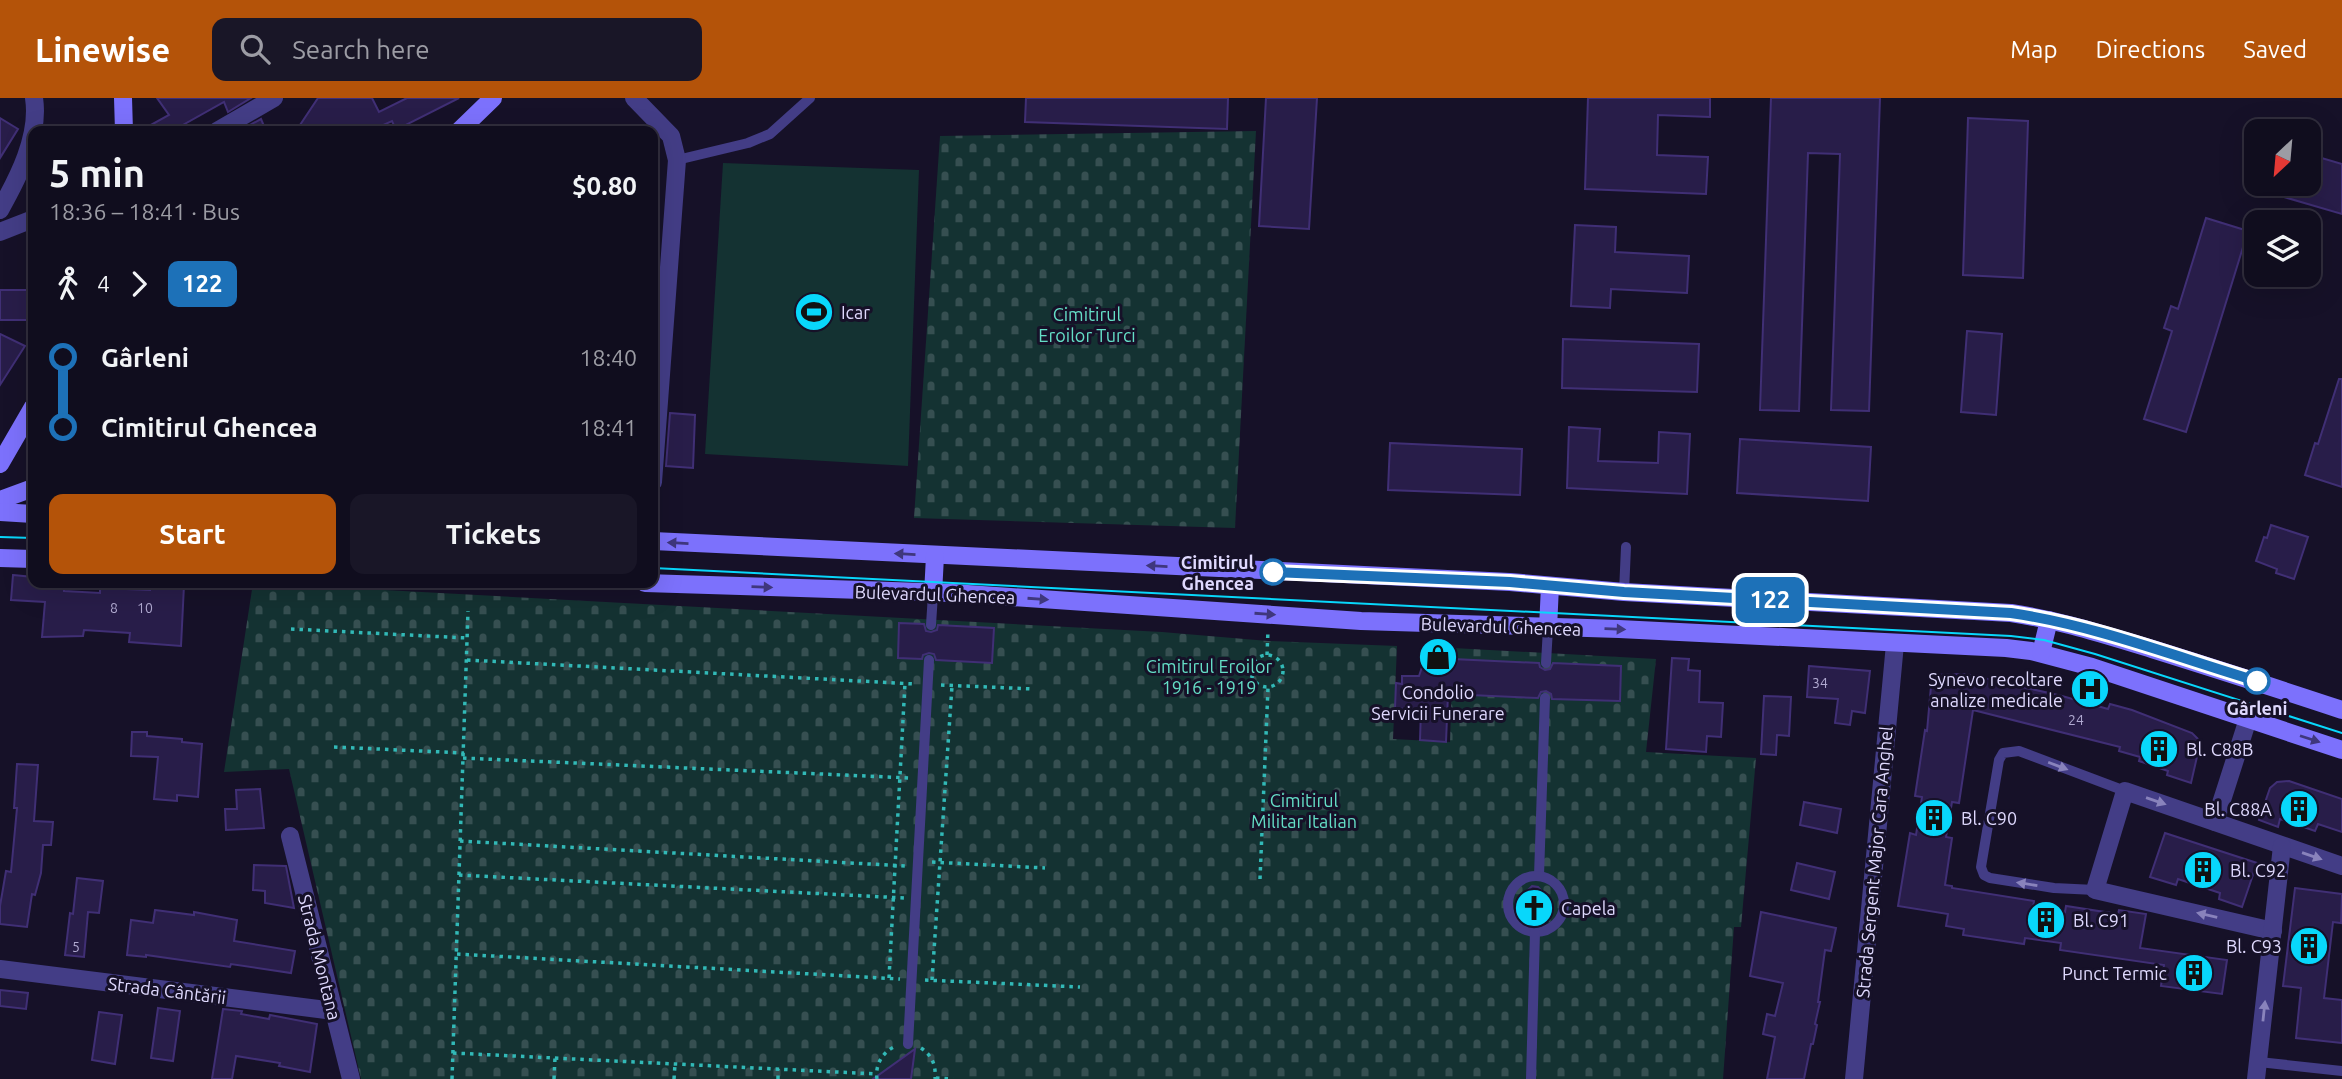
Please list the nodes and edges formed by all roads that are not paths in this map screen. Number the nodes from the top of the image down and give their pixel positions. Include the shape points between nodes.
1 (34, 98) edge
2 (123, 98) edge
3 (274, 98) edge
4 (494, 98) edge
5 (810, 98) edge
6 (637, 99) edge
7 (34, 126) edge
8 (124, 126) edge
9 (226, 126) edge
10 (464, 126) edge
11 (28, 148) edge
12 (677, 160) junction
13 (0, 210) edge
14 (28, 221) edge
15 (0, 232) edge
16 (661, 249) edge
17 (658, 335) edge
18 (28, 416) edge
19 (0, 464) edge
20 (28, 490) edge
21 (0, 500) edge
22 (0, 512) edge
23 (28, 514) edge
24 (658, 541) edge
25 (1626, 547) dead end
26 (935, 556) junction
27 (0, 558) edge
28 (28, 559) edge
29 (658, 583) edge
30 (1550, 586) junction
31 (1624, 592) junction
32 (933, 594) junction
33 (2049, 620) junction
34 (932, 625) dead end
35 (1548, 628) junction
36 (1895, 644) junction
37 (2041, 653) junction
38 (929, 660) dead end
39 (1546, 663) dead end
40 (1545, 698) dead end
41 (2342, 710) edge
42 (2248, 719) junction
43 (2342, 750) edge
44 (2124, 791) junction
45 (2215, 822) junction
46 (290, 836) dead end
47 (2282, 846) junction
48 (2342, 866) edge
49 (1539, 876) junction
50 (2095, 890) junction
51 (2273, 931) junction
52 (1535, 932) junction
53 (0, 969) edge
54 (334, 1011) junction
55 (908, 1044) dead end
56 (2258, 1070) edge
57 (2342, 1071) edge
58 (351, 1079) edge
59 (1531, 1079) edge
60 (1854, 1079) edge

1 - 7 street
2 - 8 main road
3 - 9 street
4 - 10 main road
5 - 12 lane via 770,134
6 - 12 street via 671,136
11 - 13 street
12 - 16 street
14 - 15 street
16 - 17 street
18 - 19 main road
20 - 21 main road
22 - 23 main road
26 -> 24 main road
25 - 31 lane
30 -> 26 main road
26 - 32 main road
27 - 28 main road
29 -> 32 main road, Bulevardul Ghencea
30 - 31 main road
30 - 35 main road
31 - 33 main road via 2011,613
32 - 34 lane
32 -> 35 main road, Bulevardul Ghencea
33 - 37 main road
33 - 41 main road
35 -> 36 main road, Bulevardul Ghencea
35 - 39 lane
36 - 37 main road, Bulevardul Ghencea
36 - 60 street, Strada Sergent Major Cara Anghel
37 - 42 main road, Bulevardul Ghencea
38 - 55 lane
40 - 49 lane
42 -> 43 main road, Bulevardul Ghencea
42 - 45 street
44 -> 45 street
44 - 50 street
50 -> 44 lane via 2054,888 1984,875 1981,867 1999,760 2003,753 2019,751
45 - 47 street
46 - 54 street, Strada Montana
47 -> 48 street
47 - 51 street
49 - 52 lane via 1562,892 1564,911 1553,927
49 - 52 lane via 1520,881 1508,907 1517,925
51 -> 50 street
56 -> 51 street
52 - 59 lane
53 - 54 street, Strada Cântării
54 - 58 street, Strada Montana
56 - 57 lane

